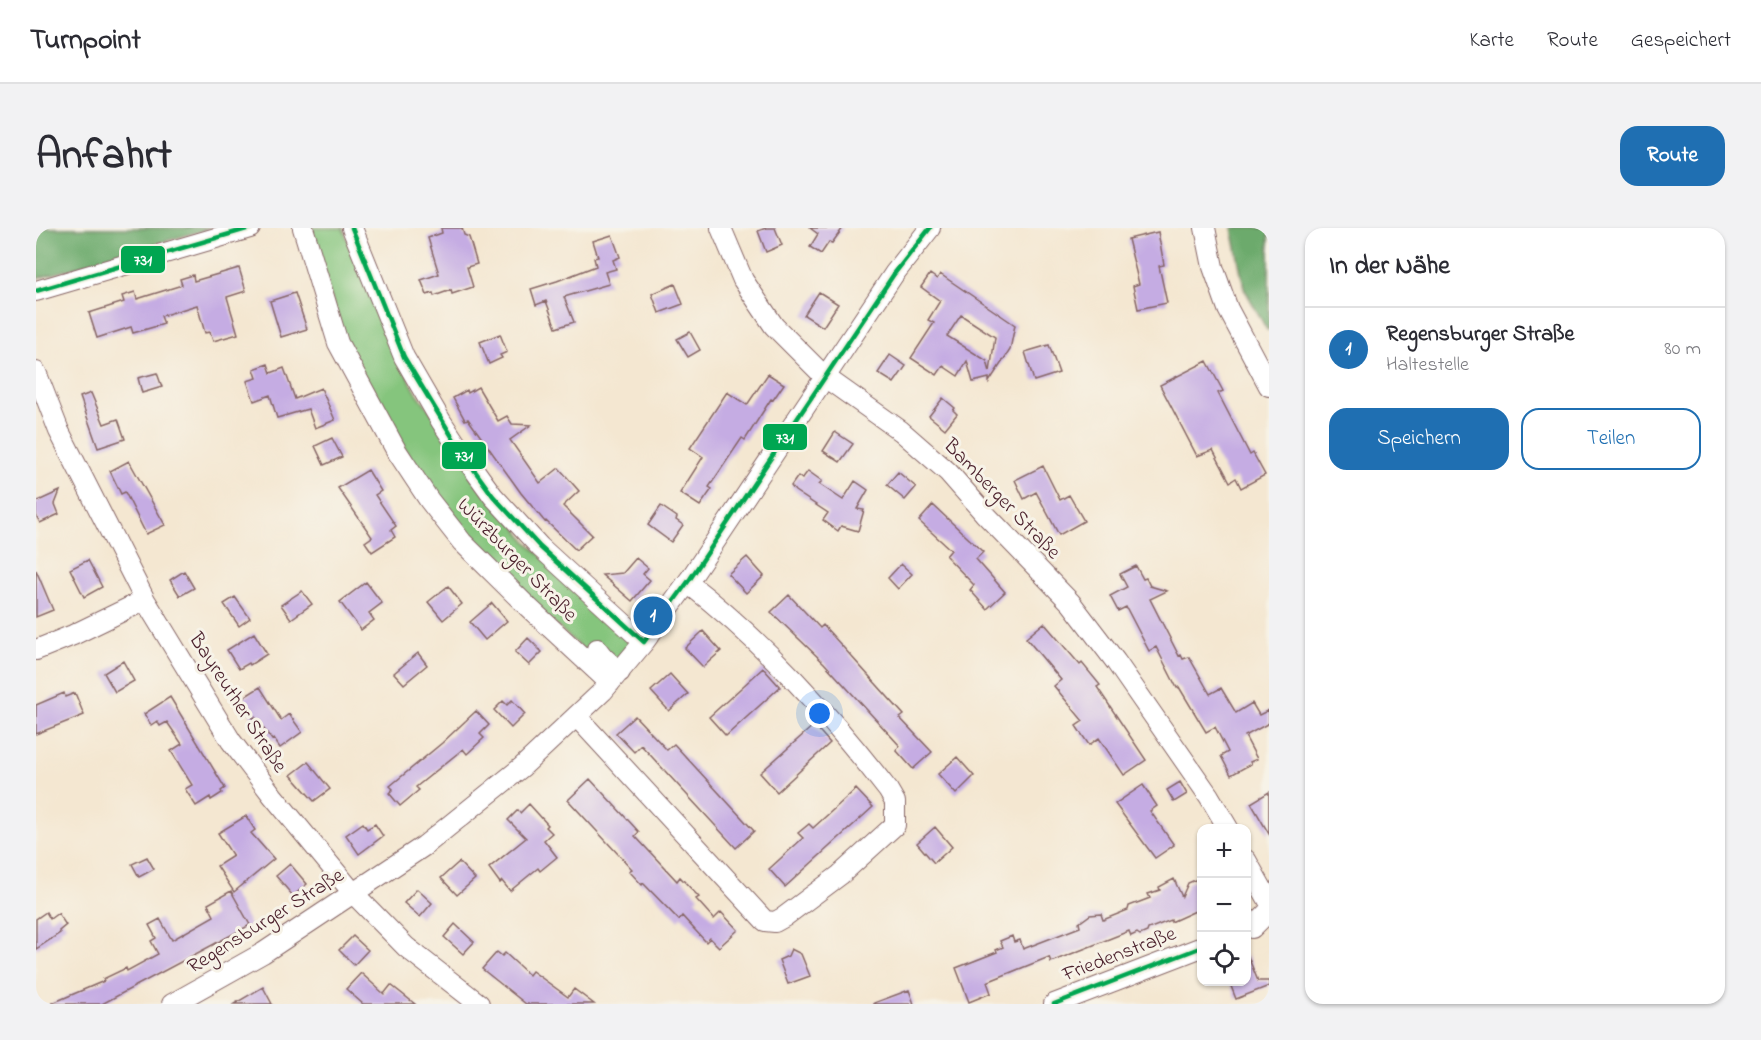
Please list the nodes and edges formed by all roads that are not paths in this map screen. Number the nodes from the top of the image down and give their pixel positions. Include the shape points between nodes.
1 (250, 228) edge
2 (303, 228) edge
3 (351, 228) edge
4 (721, 228) edge
5 (930, 228) edge
6 (1205, 228) edge
7 (36, 291) edge
8 (36, 372) edge
9 (825, 376) junction
10 (1269, 386) edge
11 (688, 583) junction
12 (145, 600) junction
13 (644, 642) junction
14 (597, 649) dead end
15 (36, 650) edge
16 (615, 678) junction
17 (577, 717) junction
18 (1226, 824) edge
19 (1251, 869) edge
20 (354, 894) junction
21 (1269, 901) edge
22 (1269, 911) edge
23 (1256, 929) edge
24 (1197, 949) edge
25 (172, 1004) edge
26 (479, 1004) edge
27 (1054, 1004) edge

1 - 7 street
2 - 16 street, Würzburger Straße via 338,344 396,450 429,500 462,542 528,607
3 - 13 street, Würzburger Straße via 404,357 462,453 493,496 540,547
4 - 9 street, Bamberger Straße via 743,280 774,326
5 - 9 street, Regensburger Straße
6 - 10 street via 1228,309
8 - 12 street, Bayreuther Straße via 59,431
9 - 11 street, Regensburger Straße
9 - 18 street, Bamberger Straße via 901,431 948,472 1071,603 1123,672
11 - 13 street, Regensburger Straße
11 - 17 street via 751,636 817,702 888,790 895,802 895,825 840,875 784,917 775,922 765,921
12 - 15 street
12 - 20 street, Bayreuther Straße via 231,741
13 - 16 street, Regensburger Straße
14 - 16 street
16 - 17 street, Regensburger Straße
17 - 20 street, Regensburger Straße via 448,828
19 - 21 street
20 - 25 street, Regensburger Straße via 263,953
20 - 26 street, Bayreuther Straße via 406,947
22 - 23 street
24 - 27 street, Friedenstraße

